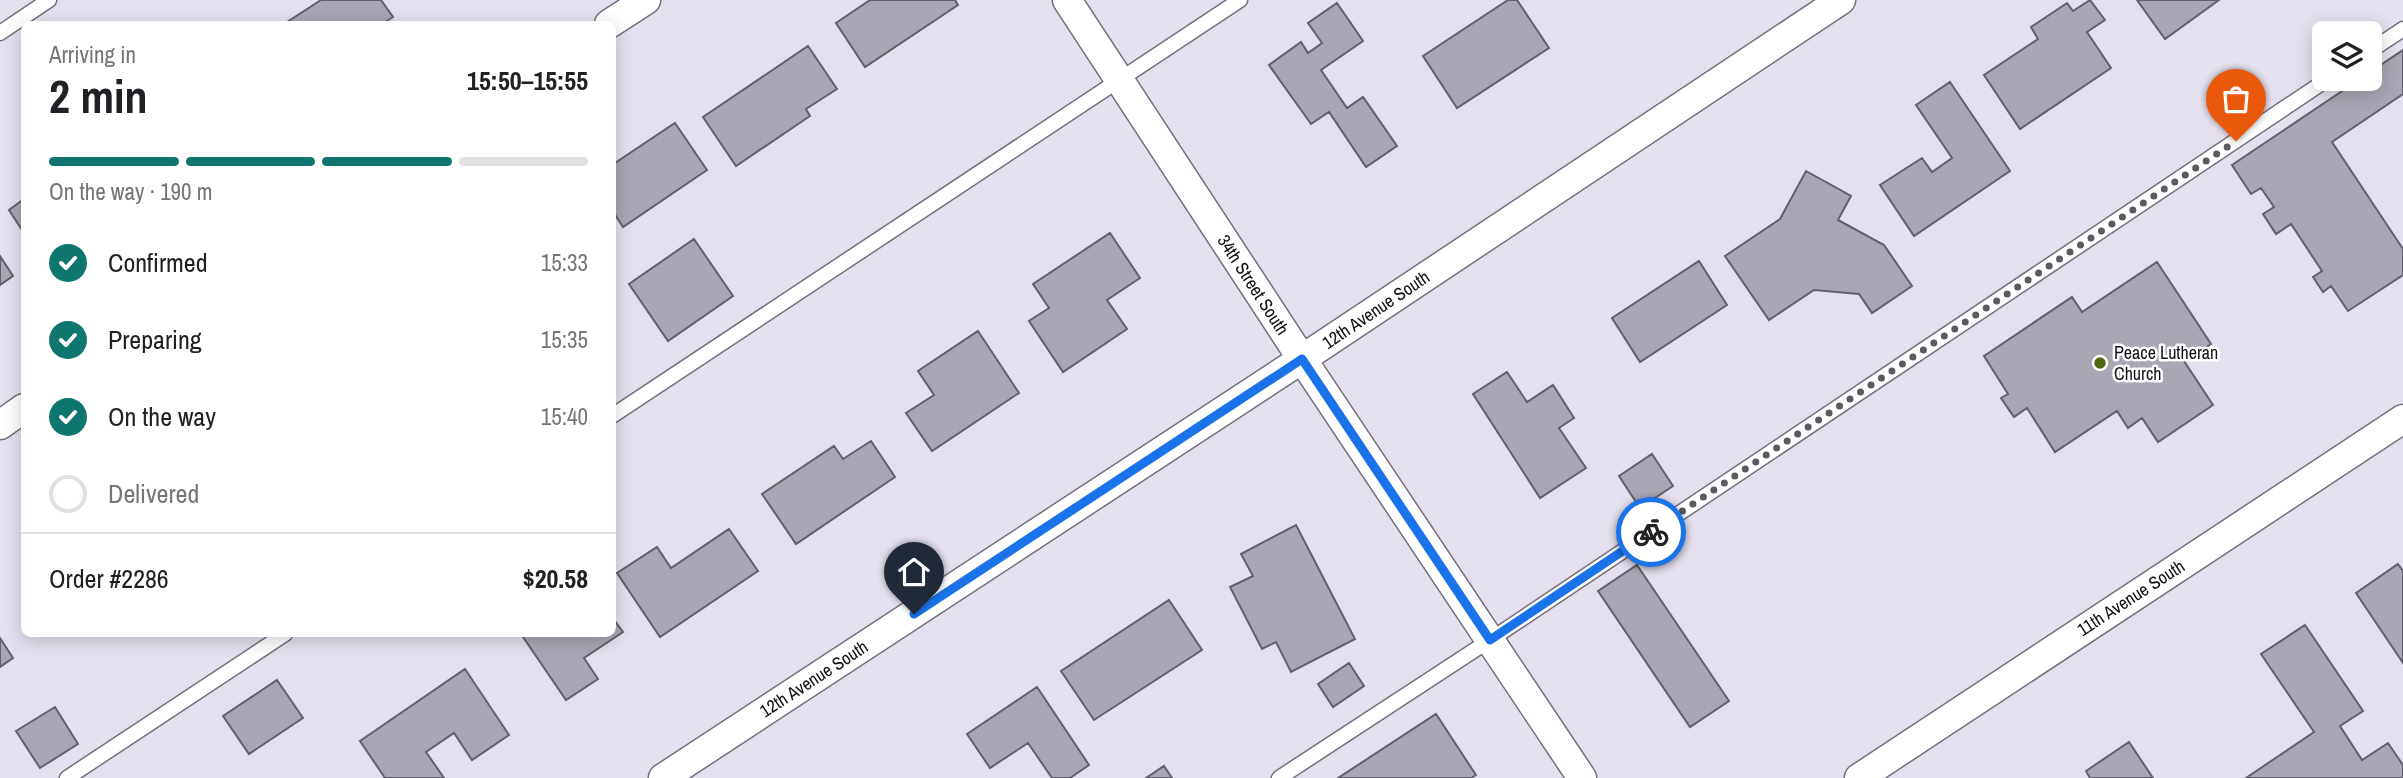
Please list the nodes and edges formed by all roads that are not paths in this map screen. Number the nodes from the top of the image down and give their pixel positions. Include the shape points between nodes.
1 (50, 0) edge
2 (646, 0) edge
3 (1067, 0) edge
4 (1240, 0) edge
5 (1841, 0) edge
6 (614, 21) edge
7 (2403, 29) edge
8 (0, 33) edge
9 (2382, 43) edge
10 (1119, 80) junction
11 (2312, 90) edge
12 (1302, 359) junction
13 (21, 410) edge
14 (616, 413) edge
15 (2403, 419) edge
16 (0, 425) edge
17 (280, 637) edge
18 (1490, 640) junction
19 (67, 778) edge
20 (663, 778) edge
21 (1279, 778) edge
22 (1583, 778) edge
23 (1859, 778) edge

1 - 8 lane
2 - 6 street
3 - 10 street, 34th Street South
4 - 10 lane
5 - 12 street, 12th Avenue South
7 - 9 lane
10 - 12 street, 34th Street South
10 - 14 lane
11 - 18 lane
12 - 18 street, 34th Street South
12 - 20 street, 12th Avenue South
13 - 16 street
15 - 23 street, 11th Avenue South
17 - 19 lane
18 - 21 lane
18 - 22 street, 34th Street South

